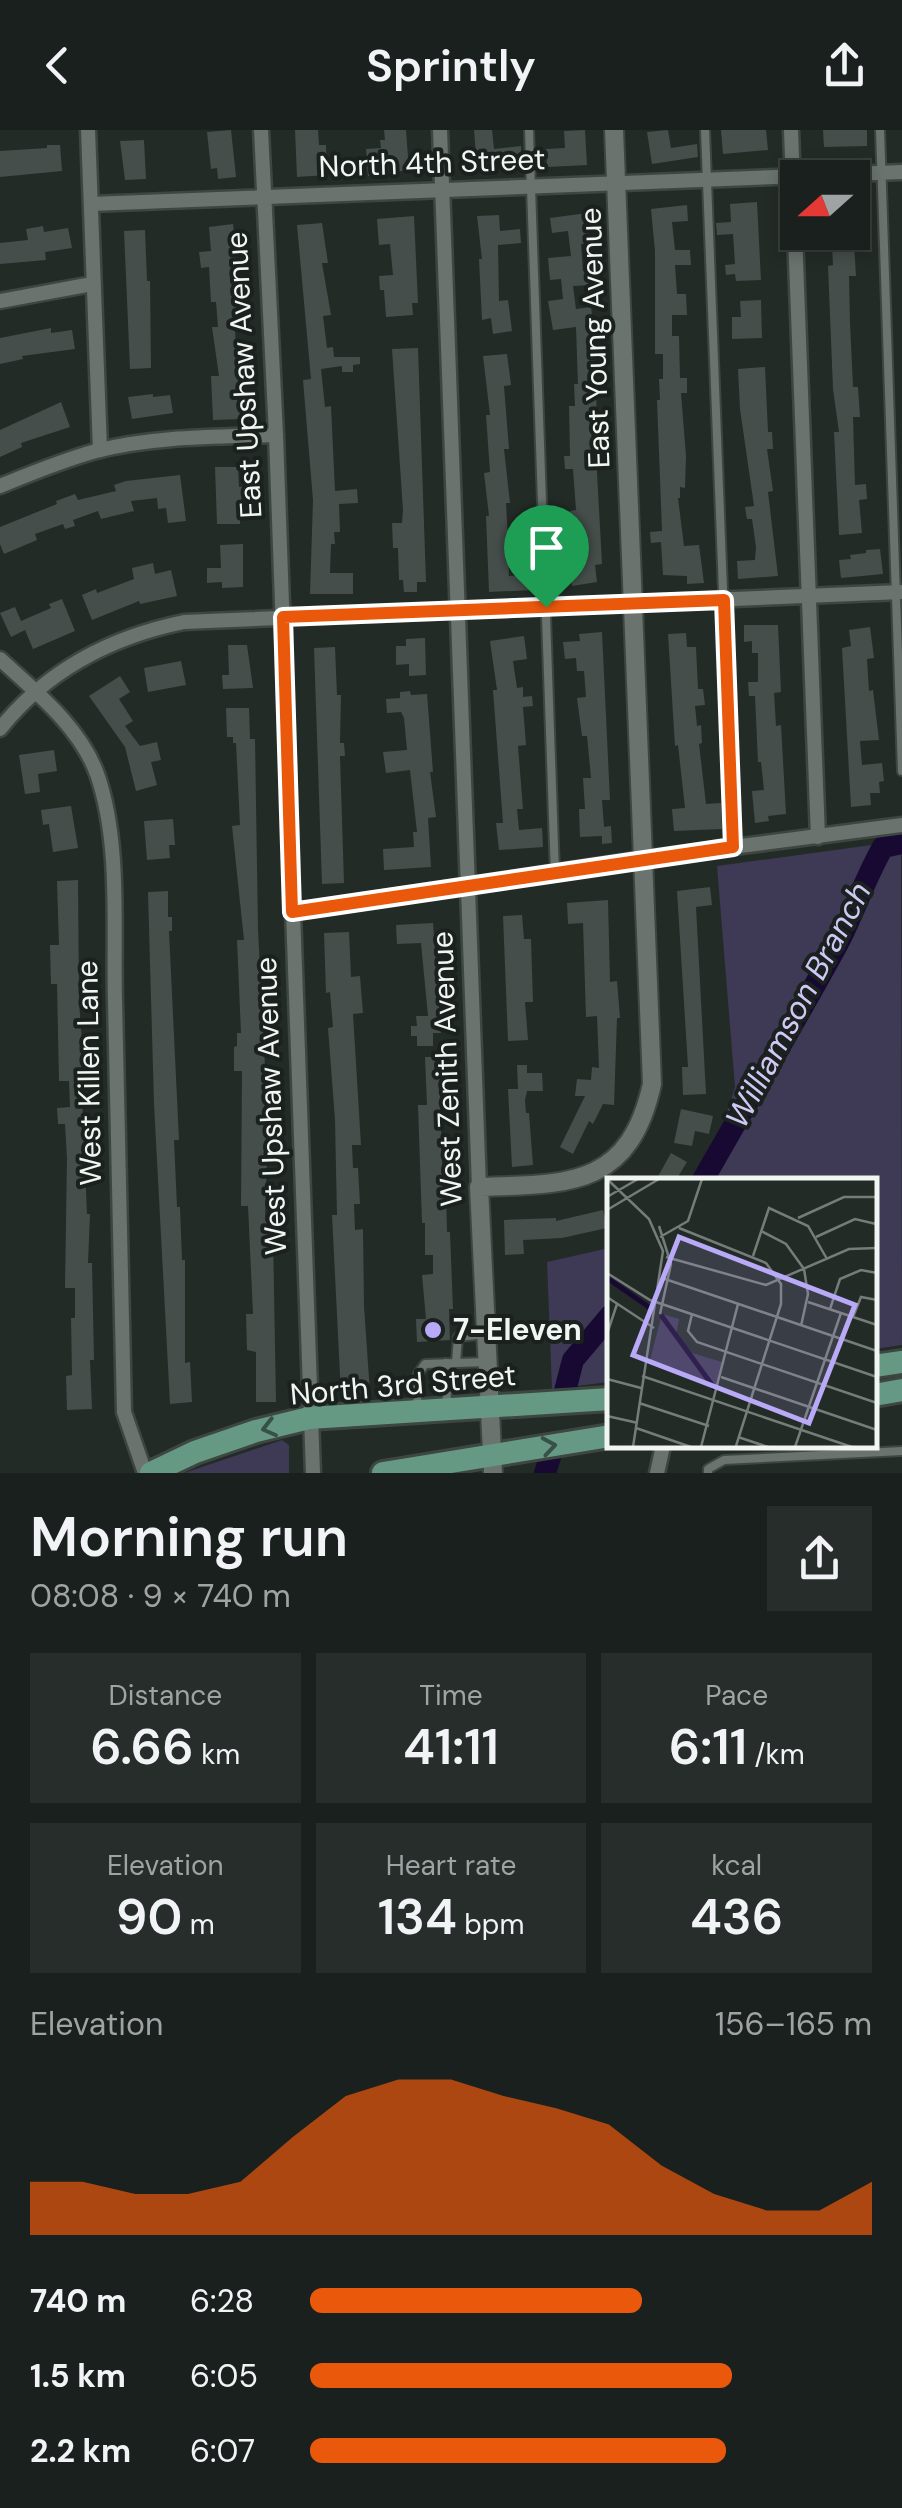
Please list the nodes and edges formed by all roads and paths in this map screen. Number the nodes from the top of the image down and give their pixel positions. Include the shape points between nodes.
1 (88, 130) edge
2 (261, 130) edge
3 (440, 130) edge
4 (529, 130) edge
5 (614, 130) edge
6 (704, 130) edge
7 (791, 130) edge
8 (880, 130) edge
9 (792, 160) edge
10 (870, 172) edge
11 (881, 172) junction
12 (902, 172) edge
13 (780, 176) edge
14 (707, 179) junction
15 (616, 182) junction
16 (531, 186) junction
17 (442, 190) junction
18 (263, 198) junction
19 (91, 204) junction
20 (796, 250) edge
21 (92, 284) junction
22 (0, 302) edge
23 (276, 435) junction
24 (100, 450) junction
25 (0, 486) edge
26 (898, 592) edge
27 (808, 597) junction
28 (724, 600) junction
29 (634, 604) junction
30 (546, 607) junction
31 (459, 609) junction
32 (283, 617) junction
33 (0, 659) edge
34 (36, 692) junction
35 (0, 729) edge
36 (902, 770) edge
37 (902, 825) edge
38 (818, 836) junction
39 (733, 847) junction
40 (642, 859) junction
41 (555, 874) junction
42 (467, 885) junction
43 (292, 912) junction
44 (479, 1187) junction
45 (486, 1334) junction
46 (487, 1362) junction
47 (902, 1362) edge
48 (451, 1363) junction
49 (877, 1366) edge
50 (902, 1390) edge
51 (877, 1394) edge
52 (607, 1400) edge
53 (489, 1406) junction
54 (447, 1409) junction
55 (417, 1411) junction
56 (309, 1418) junction
57 (607, 1437) edge
58 (663, 1448) edge
59 (902, 1451) edge
60 (492, 1464) edge
61 (148, 1473) edge
62 (314, 1473) edge
63 (384, 1473) edge
64 (657, 1473) edge
65 (708, 1473) edge

1 - 19 street
2 - 18 street, East Upshaw Avenue
3 - 17 street, West Zenith Avenue
4 - 16 lane
5 - 15 street, East Young Avenue
6 - 14 lane
7 - 9 street
8 - 11 lane
10 - 11 street, North 4th Street
11 - 12 street, North 4th Street
11 - 26 lane
13 - 14 street, North 4th Street
14 - 15 street, North 4th Street
14 - 28 lane
15 - 16 street, North 4th Street
15 - 29 street, East Young Avenue
16 - 17 street, North 4th Street
16 - 30 lane
17 - 18 street, North 4th Street
17 - 31 street, West Zenith Avenue
18 - 19 street, North 4th Street
18 - 23 street, East Upshaw Avenue
19 - 21 street
20 - 27 street
21 - 22 street
21 - 24 street
23 - 24 street
23 - 32 street, East Upshaw Avenue
24 - 25 street
26 - 27 street
26 - 36 lane
27 - 28 street
27 - 38 street
28 - 29 street
28 - 39 lane
29 - 30 street
29 - 40 street, East Young Avenue
30 - 31 street
30 - 41 lane
31 - 32 street
31 - 42 street, West Zenith Avenue
32 - 34 street via 156,628 94,652
32 - 43 street, West Upshaw Avenue
33 - 34 street, West Killen Lane
34 - 35 street
34 - 61 street, West Killen Lane via 96,772 110,832 124,1412
37 - 38 street
38 - 39 street
39 - 40 street
40 - 41 street
40 - 44 street, East Young Avenue via 652,1084 636,1132 612,1161 577,1180
41 - 42 street
42 - 43 street
42 - 44 street, West Zenith Avenue
43 - 56 street, West Upshaw Avenue
44 - 45 street, West Zenith Avenue
45 - 46 street, West Zenith Avenue
45 - 48 lane via 458,1337
46 - 48 lane
46 - 53 street, West Zenith Avenue
47 - 49 main road
48 - 54 lane
48 - 55 lane via 420,1368
50 - 51 main road
52 - 53 main road, North 3rd Street
53 - 54 main road, North 3rd Street
53 - 60 street, West Zenith Avenue
54 - 55 main road, North 3rd Street
55 - 56 main road, North 3rd Street
56 -> 61 main road, North 3rd Street
56 - 62 street, West Upshaw Avenue
60 -> 57 main road
58 - 64 street
59 - 65 lane via 724,1460
60 - 63 main road

